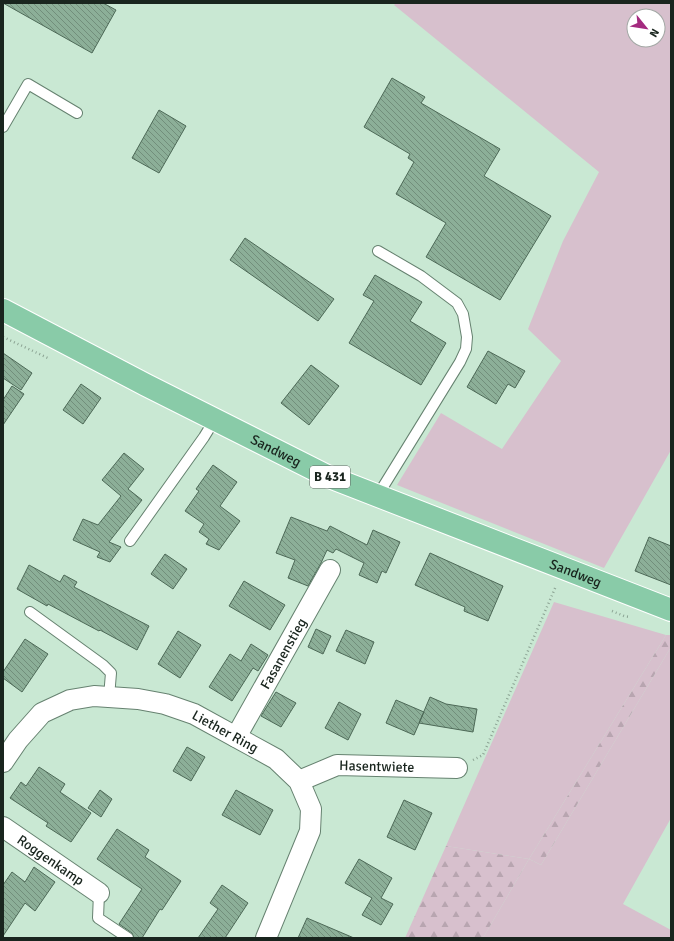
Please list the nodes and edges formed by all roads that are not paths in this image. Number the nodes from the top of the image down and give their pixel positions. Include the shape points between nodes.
1 (77, 113) dead end
2 (3, 127) edge
3 (378, 251) dead end
4 (3, 311) edge
5 (215, 419) junction
6 (378, 494) junction
7 (130, 541) dead end
8 (330, 570) dead end
9 (671, 610) edge
10 (30, 612) dead end
11 (109, 697) junction
12 (236, 737) junction
13 (3, 762) edge
14 (457, 768) road end
15 (299, 781) junction
16 (3, 827) edge
17 (99, 893) joint
18 (128, 938) edge
19 (266, 938) edge

1 - 2 lane via 28,84
3 - 6 lane via 421,276 457,303 463,314 467,337 466,349 460,362
4 - 5 main road, Sandweg / B 431
5 - 6 main road, Sandweg / B 431 via 327,476
5 - 7 lane
6 - 9 main road, Sandweg / B 431
8 - 12 street, Fasanenstieg
10 - 11 lane via 111,674
11 - 12 street, Liether Ring via 138,698 165,704 194,714
11 - 13 street, Liether Ring via 94,696 70,700 42,714 18,740
12 - 15 street, Liether Ring via 276,759
14 - 15 street, Hasentwiete via 337,765
15 - 19 street, Liether Ring via 311,809 310,831
16 - 17 street, Roggenkamp
17 - 18 lane via 98,918

